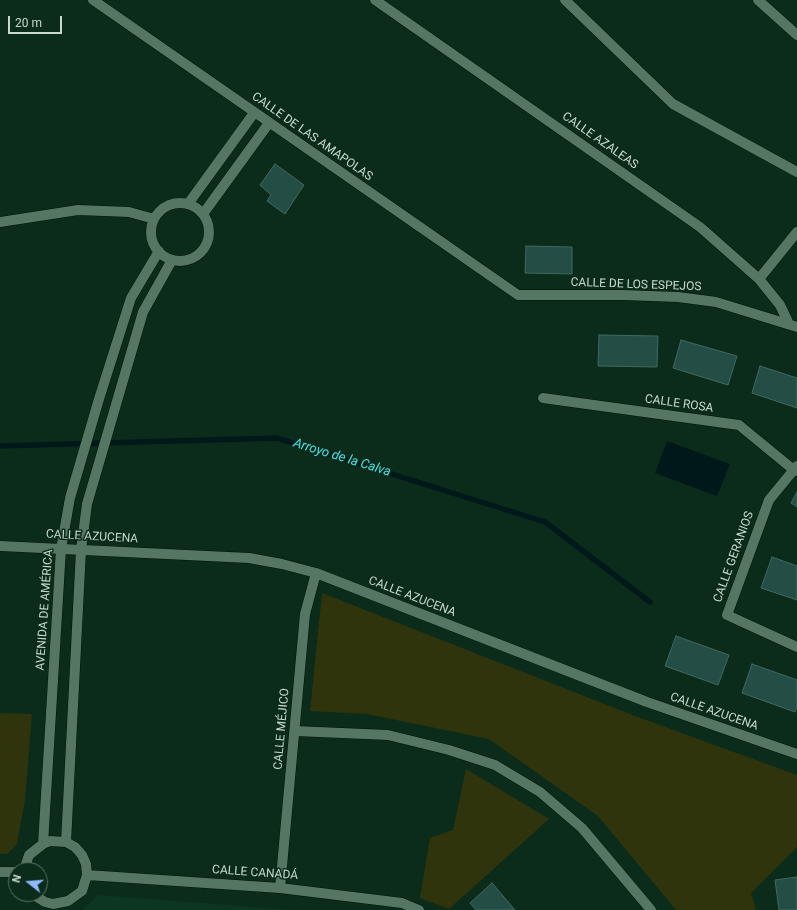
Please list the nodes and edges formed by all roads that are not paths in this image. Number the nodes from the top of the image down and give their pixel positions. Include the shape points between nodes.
1 (93, 0) edge
2 (375, 0) edge
3 (565, 0) edge
4 (758, 0) edge
5 (797, 35) edge
6 (254, 113) junction
7 (269, 123) junction
8 (797, 172) edge
9 (188, 204) junction
10 (203, 214) junction
11 (154, 219) junction
12 (0, 222) edge
13 (797, 232) edge
14 (158, 251) junction
15 (172, 260) junction
16 (759, 279) junction
17 (518, 295) joint
18 (793, 326) edge
19 (543, 398) dead end
20 (796, 469) edge
21 (0, 546) edge
22 (61, 549) junction
23 (80, 550) junction
24 (316, 573) junction
25 (797, 647) edge
26 (295, 732) junction
27 (797, 754) edge
28 (66, 842) junction
29 (43, 844) junction
30 (27, 862) edge
31 (87, 875) junction
32 (280, 888) junction
33 (44, 906) edge
34 (68, 906) edge
35 (419, 910) edge
36 (651, 910) edge

1 - 6 street, CALLE DE LAS AMAPOLAS
2 - 16 street, CALLE AZALEAS via 700,227
3 - 8 street via 673,104
4 - 5 street
6 - 7 street, CALLE DE LAS AMAPOLAS
6 - 9 street
7 - 10 street
7 - 17 street, CALLE DE LAS AMAPOLAS
9 - 10 street
9 - 11 street via 168,206
10 - 15 street via 210,232 204,250 188,260
11 - 12 street via 128,212 78,210
11 - 14 street via 152,236
13 - 16 street
14 - 15 street
14 - 22 street, AVENIDA DE AMÉRICA via 131,298 70,498
15 - 23 street via 143,312 87,504
16 - 18 street, CALLE AZALEAS
17 - 18 street, CALLE DE LOS ESPEJOS via 678,297 716,302
19 - 20 street, CALLE ROSA via 739,425
20 - 25 street, CALLE GERANIOS via 769,500 727,615
21 - 22 street, CALLE AZUCENA
22 - 23 street, CALLE AZUCENA
22 - 29 street, AVENIDA DE AMÉRICA
23 - 24 street, CALLE AZUCENA via 250,558
23 - 28 street
24 - 26 street, CALLE MÉJICO via 305,614
24 - 27 street, CALLE AZUCENA via 648,702
26 - 32 street, CALLE MÉJICO
26 - 36 street via 388,736 449,750 494,765 540,792 582,828
28 - 29 street
28 - 31 street via 82,855
29 - 30 street via 29,855
31 - 32 street, CALLE CANADÁ
31 - 34 street via 82,891
32 - 35 street, CALLE CANADÁ via 402,903
33 - 34 street

